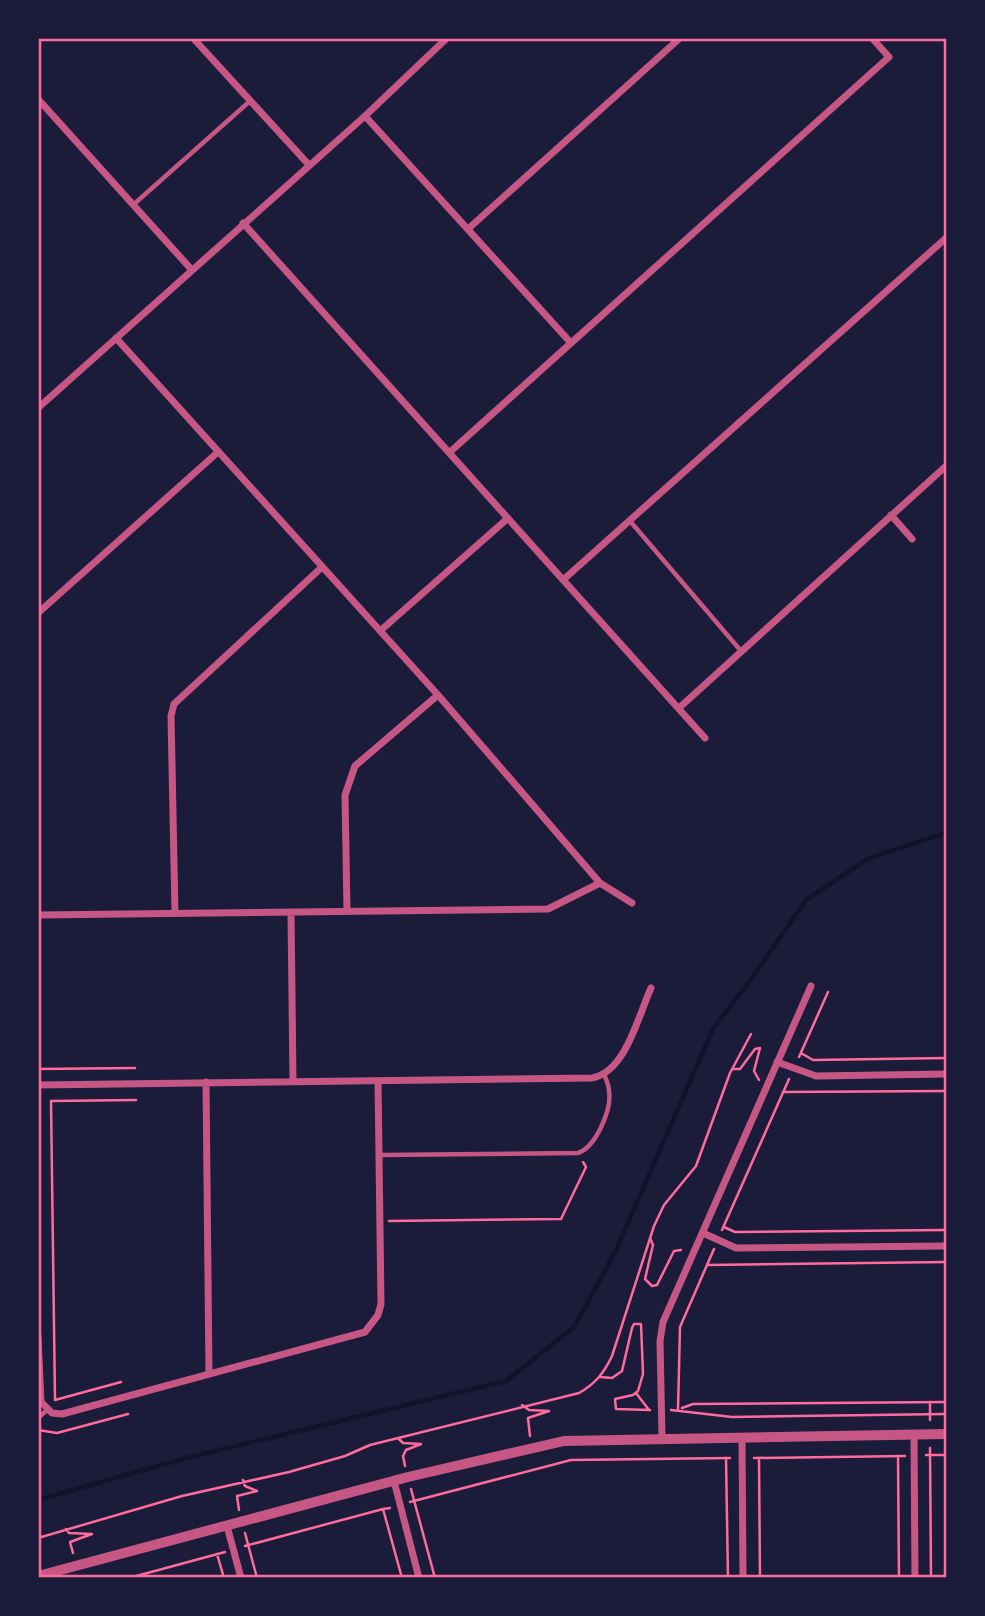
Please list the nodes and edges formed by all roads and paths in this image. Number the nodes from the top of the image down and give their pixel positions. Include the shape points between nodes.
1 (206, 38) edge
2 (447, 38) edge
3 (680, 38) edge
4 (872, 38) edge
5 (196, 42) edge
6 (38, 99) edge
7 (250, 101) junction
8 (365, 116) junction
9 (309, 165) junction
10 (133, 205) junction
11 (243, 223) junction
12 (468, 229) junction
13 (947, 238) edge
14 (191, 270) junction
15 (116, 338) junction
16 (570, 343) junction
17 (38, 408) edge
18 (218, 452) junction
19 (450, 452) junction
20 (947, 466) edge
21 (891, 515) junction
22 (508, 518) junction
23 (630, 521) junction
24 (912, 539) dead end
25 (321, 568) junction
26 (563, 580) junction
27 (38, 613) edge
28 (380, 631) junction
29 (741, 651) junction
30 (438, 695) junction
31 (678, 708) junction
32 (705, 738) dead end
33 (600, 883) junction
34 (632, 903) dead end
35 (347, 911) junction
36 (175, 912) junction
37 (291, 912) junction
38 (38, 915) edge
39 (811, 986) dead end
40 (651, 988) dead end
41 (828, 992) dead end
42 (751, 1034) dead end
43 (801, 1053) junction
44 (947, 1058) edge
45 (777, 1062) junction
46 (135, 1068) dead end
47 (794, 1068) junction
48 (38, 1069) edge
49 (733, 1069) junction
50 (604, 1074) junction
51 (947, 1074) edge
52 (293, 1081) junction
53 (377, 1081) junction
54 (206, 1083) junction
55 (769, 1083) junction
56 (38, 1086) edge
57 (947, 1090) edge
58 (784, 1091) junction
59 (136, 1100) dead end
60 (578, 1153) junction
61 (378, 1155) junction
62 (379, 1221) junction
63 (724, 1227) junction
64 (947, 1230) edge
65 (703, 1233) junction
66 (650, 1238) junction
67 (717, 1241) junction
68 (947, 1246) edge
69 (693, 1256) junction
70 (947, 1262) edge
71 (707, 1264) junction
72 (38, 1336) edge
73 (209, 1374) junction
74 (599, 1377) junction
75 (121, 1382) dead end
76 (636, 1393) junction
77 (930, 1402) junction
78 (947, 1402) edge
79 (522, 1405) junction
80 (678, 1409) junction
81 (47, 1410) junction
82 (128, 1414) dead end
83 (930, 1414) junction
84 (947, 1414) edge
85 (38, 1418) edge
86 (38, 1430) edge
87 (930, 1434) junction
88 (947, 1434) edge
89 (914, 1435) junction
90 (662, 1437) junction
91 (742, 1437) junction
92 (398, 1438) junction
93 (532, 1447) junction
94 (930, 1455) junction
95 (947, 1455) edge
96 (898, 1456) junction
97 (914, 1456) junction
98 (726, 1458) junction
99 (742, 1458) junction
100 (759, 1458) junction
101 (408, 1477) junction
102 (394, 1481) junction
103 (414, 1501) junction
104 (399, 1505) junction
105 (383, 1509) junction
106 (227, 1526) junction
107 (66, 1529) junction
108 (38, 1538) edge
109 (249, 1545) junction
110 (233, 1550) junction
111 (217, 1554) junction
112 (76, 1566) junction
113 (62, 1574) edge
114 (38, 1576) edge
115 (129, 1577) edge
116 (223, 1577) edge
117 (240, 1577) edge
118 (257, 1577) edge
119 (402, 1577) edge
120 (419, 1577) edge
121 (435, 1577) edge
122 (728, 1577) edge
123 (743, 1577) edge
124 (760, 1577) edge
125 (899, 1577) edge
126 (915, 1577) edge
127 (932, 1577) edge

1 - 5 street
2 - 8 street
3 - 12 street
4 - 16 street via 889,57
5 - 7 street
6 - 10 street
7 - 9 street
7 - 10 lane
8 - 9 street
8 - 12 street
9 - 11 street
10 - 14 street
11 - 14 street
11 - 19 street
12 - 16 street
13 - 23 street
14 - 15 street
15 - 17 street
15 - 18 street
16 - 19 street
18 - 25 street
18 - 27 street
19 - 22 street
20 - 21 street
21 - 24 street
21 - 29 street
22 - 26 street
22 - 28 street
23 - 26 street
23 - 29 lane
25 - 28 street
25 - 36 street via 174,704
26 - 31 street
28 - 30 street
29 - 31 street
30 - 33 street
30 - 35 street via 355,766 349,778 345,795
31 - 32 street
33 - 34 street
33 - 35 street via 548,909
35 - 37 street
36 - 37 street
36 - 38 street
37 - 52 street
39 - 45 street
40 - 50 street via 620,1057
41 - 43 path
42 - 49 path
43 - 44 path via 813,1060
43 - 47 path
45 - 47 street
45 - 55 street
46 - 48 path
47 - 51 street via 816,1076
47 - 58 path
49 - 55 path via 740,1069 760,1048 754,1074
49 - 66 path via 696,1166 664,1205
50 - 53 street via 592,1078
50 - 60 lane via 609,1102 594,1141
52 - 53 street
52 - 54 street
53 - 61 street
54 - 56 street
54 - 73 street
55 - 58 path
55 - 65 street
57 - 58 path
58 - 63 path
59 - 75 path via 51,1101 55,1400
60 - 61 lane
60 - 62 path via 586,1167 561,1219
61 - 62 street
62 - 73 street via 380,1304 365,1332
63 - 64 path via 735,1232
63 - 67 path
65 - 67 street
65 - 69 street
66 - 69 path via 653,1245 645,1279 652,1286 657,1285 678,1248
66 - 74 path via 612,1356
67 - 68 street via 745,1248
67 - 71 path
69 - 71 path
69 - 90 street via 663,1322
70 - 71 path
71 - 80 path via 680,1327
72 - 81 street via 40,1397
73 - 81 street via 67,1414
74 - 76 path via 618,1375 634,1324 640,1324 643,1374
74 - 79 path via 579,1393
76 - 76 path via 649,1410 616,1409 615,1399
77 - 78 path
77 - 80 path via 693,1404
77 - 83 path
79 - 92 path
79 - 93 path via 549,1411 528,1418
80 - 83 path via 732,1417
81 - 85 lane
82 - 86 path via 57,1433
83 - 84 path
83 - 87 path
87 - 88 street
87 - 89 street
87 - 94 path
89 - 91 street
89 - 97 street
90 - 91 street
90 - 93 street via 575,1439
91 - 99 street
92 - 101 path via 403,1443 421,1444 403,1455
92 - 107 path via 289,1472 243,1480
93 - 101 street
94 - 95 path
94 - 97 path
94 - 127 path
96 - 97 path
96 - 100 path
96 - 125 path
97 - 126 street
98 - 99 path
98 - 103 path via 571,1460
98 - 122 path
99 - 100 path
99 - 123 street
100 - 124 path
101 - 102 street
101 - 103 path
102 - 104 street
102 - 106 street
103 - 104 path
103 - 121 path
104 - 105 path
104 - 120 street
105 - 109 path
105 - 119 path
106 - 110 street
106 - 112 street
107 - 108 path
107 - 112 path via 92,1534 70,1542
109 - 110 path
109 - 118 path
110 - 111 path
110 - 117 street
111 - 115 path
111 - 116 path
112 - 113 street
113 - 114 street

